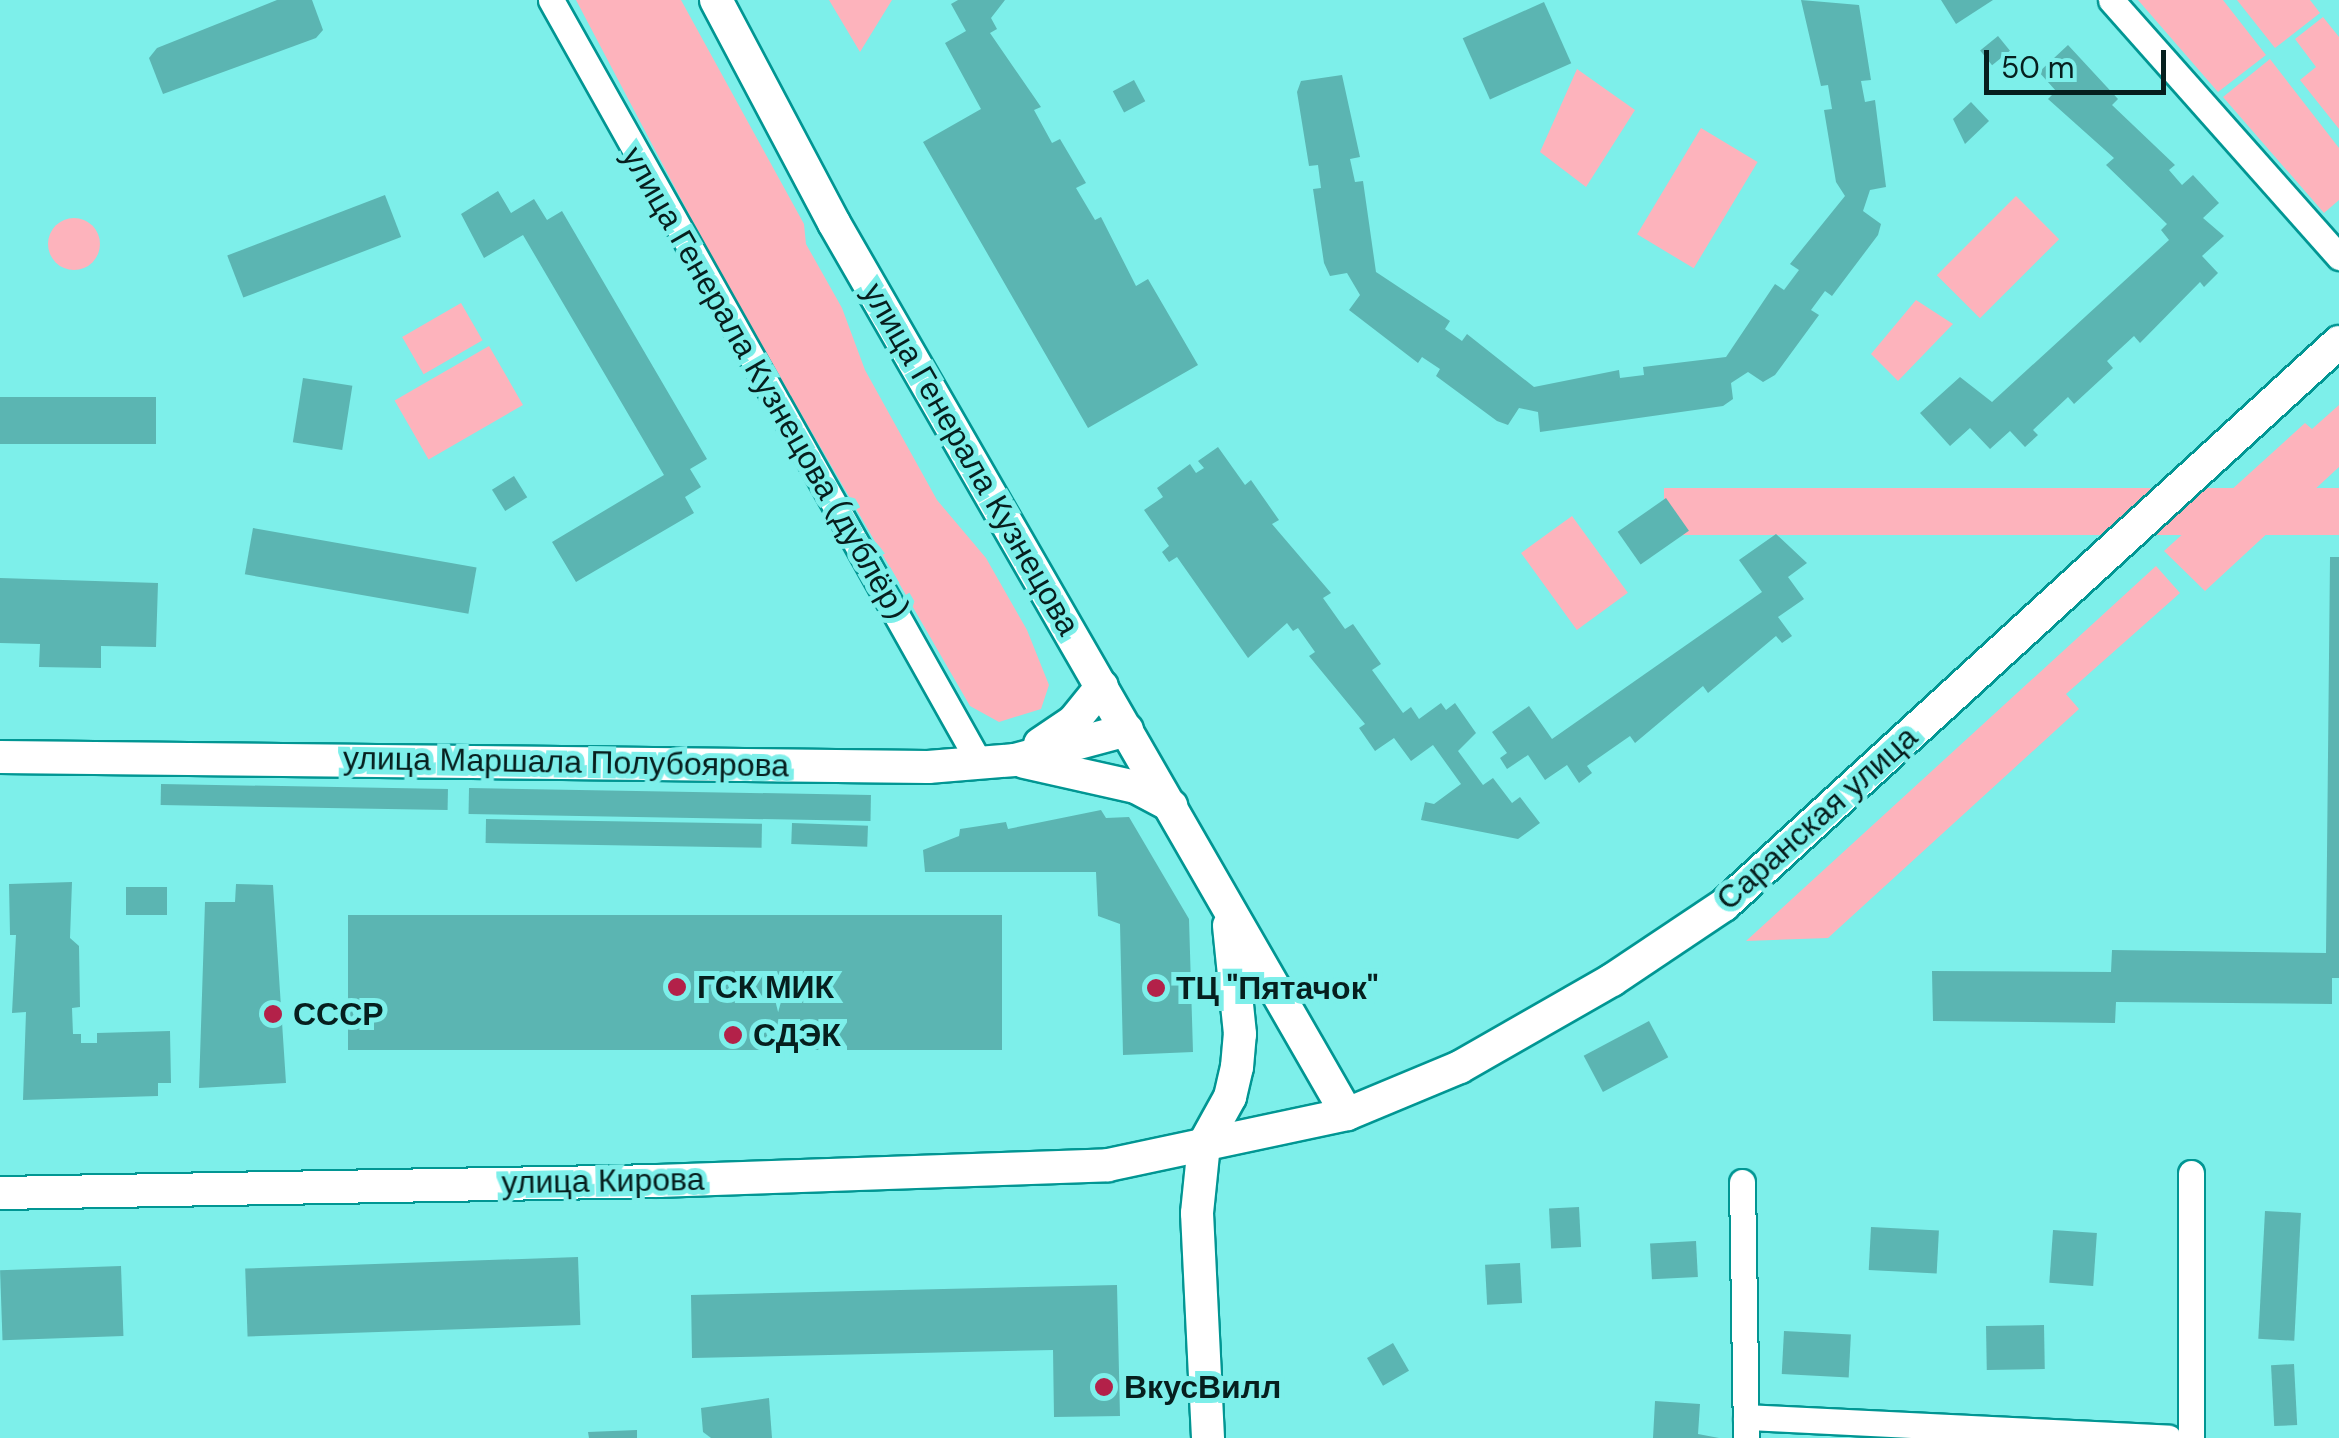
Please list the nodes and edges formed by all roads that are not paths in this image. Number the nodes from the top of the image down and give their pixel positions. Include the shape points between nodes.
1 (551, 0) edge
2 (716, 0) edge
3 (2112, 0) edge
4 (2339, 257) edge
5 (2339, 342) edge
6 (1102, 686) junction
7 (1127, 730) junction
8 (0, 757) edge
9 (1015, 760) junction
10 (980, 764) junction
11 (1171, 806) junction
12 (1228, 916) junction
13 (1347, 1114) junction
14 (1204, 1144) junction
15 (2191, 1173) dead end
16 (1742, 1182) dead end
17 (0, 1193) edge
18 (1746, 1428) edge
19 (1208, 1438) edge
20 (2168, 1438) edge
21 (2191, 1438) edge

1 - 10 street, улица Генерала Кузнецова (дублёр)
2 - 6 main road, улица Генерала Кузнецова via 834,223
3 - 4 street
5 - 13 main road, Саранская улица via 1724,905 1612,980 1460,1066
6 - 7 main road, улица Генерала Кузнецова
6 - 9 main road via 1073,722
7 - 9 main road, улица Маршала Полубоярова
7 - 11 main road, улица Генерала Кузнецова
8 - 10 main road, улица Маршала Полубоярова
9 - 10 main road, улица Маршала Полубоярова
9 - 11 main road via 1120,782
11 - 12 main road, улица Генерала Кузнецова
12 - 13 main road, улица Генерала Кузнецова
12 - 14 main road, улица Генерала Кузнецова via 1240,1034 1230,1097
13 - 14 main road, Саранская улица
14 - 17 main road, улица Кирова via 1108,1164 659,1182
14 - 19 main road via 1198,1213
15 - 21 street
16 - 18 street
18 - 20 street

